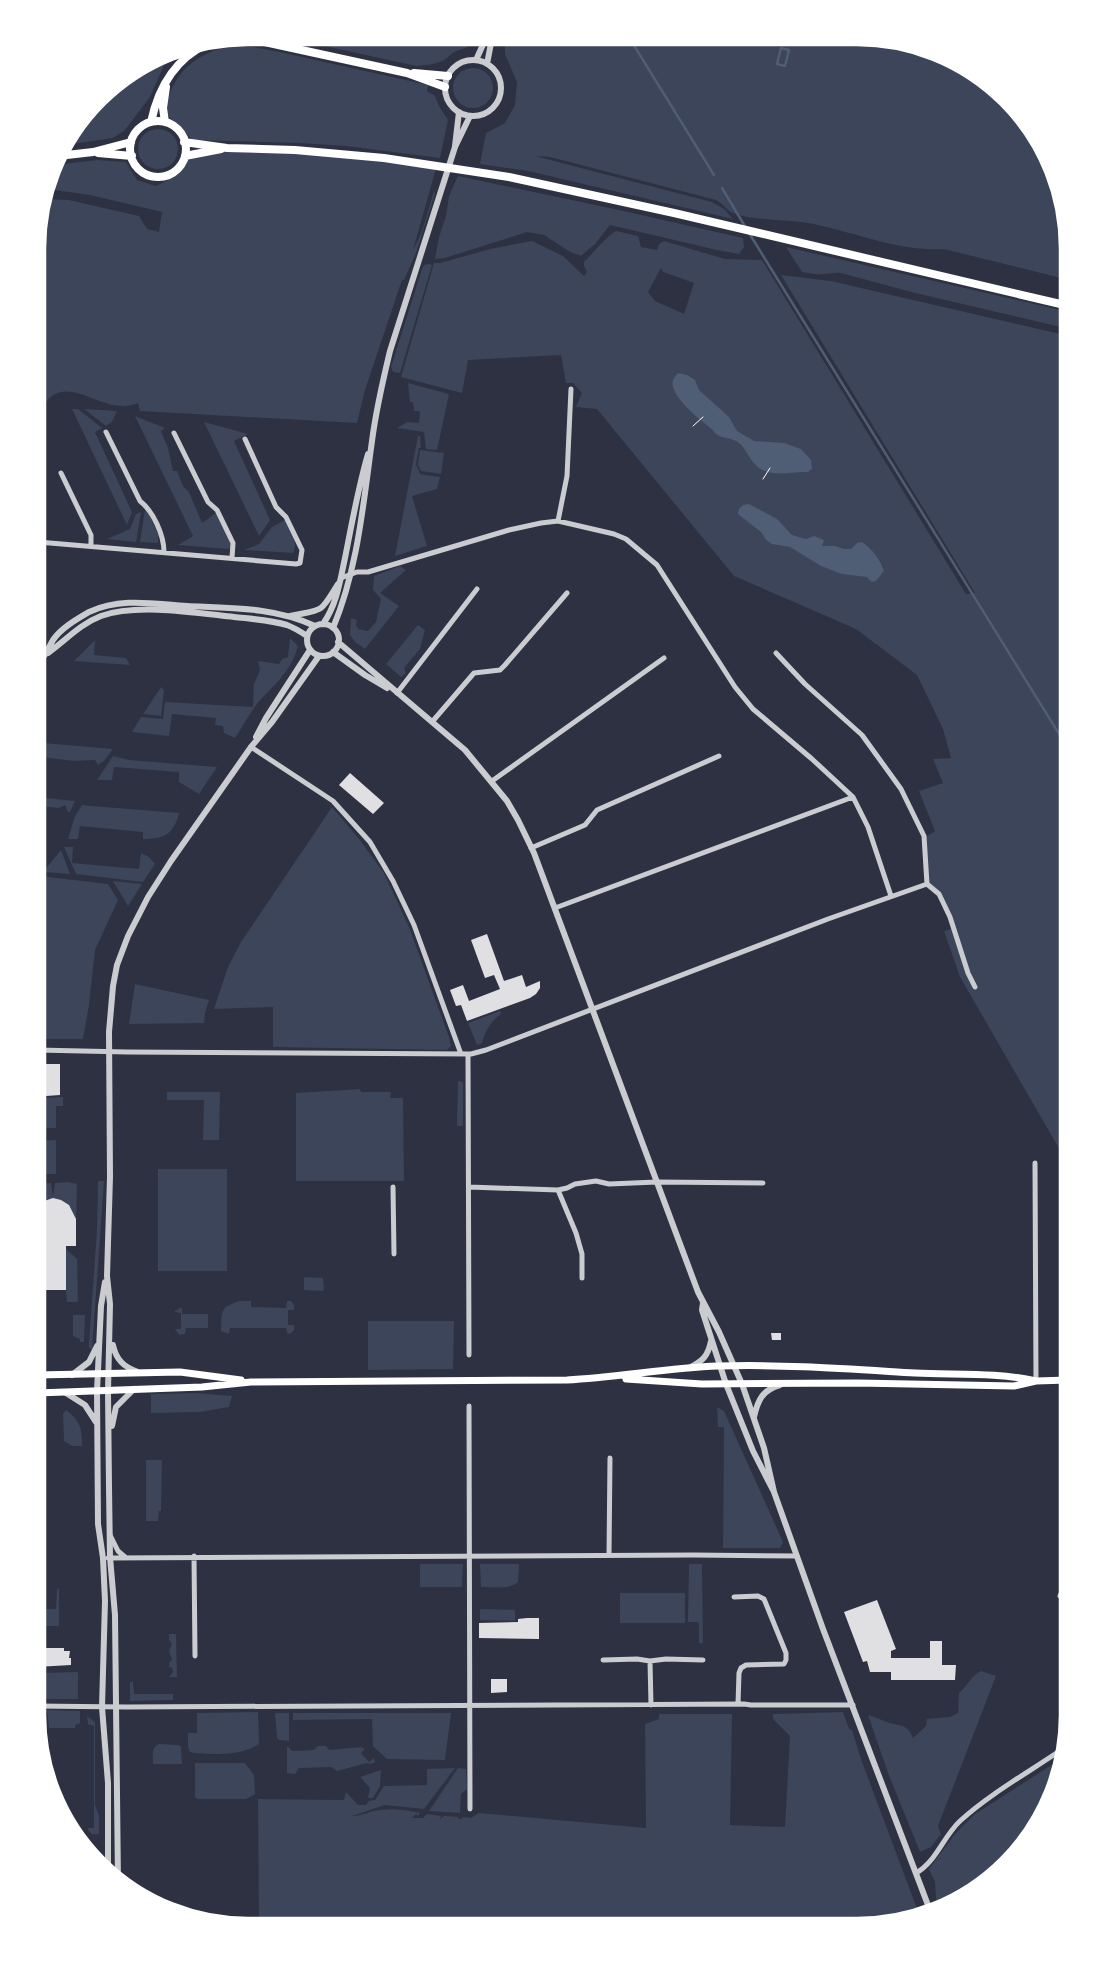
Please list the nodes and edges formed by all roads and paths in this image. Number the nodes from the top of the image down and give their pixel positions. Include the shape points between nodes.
1 (282, 45) edge
2 (483, 45) edge
3 (491, 45) edge
4 (194, 52) edge
5 (476, 60) junction
6 (487, 64) junction
7 (407, 73) junction
8 (448, 76) junction
9 (168, 80) junction
10 (445, 87) junction
11 (459, 112) junction
12 (470, 116) junction
13 (151, 122) junction
14 (165, 122) junction
15 (131, 142) junction
16 (184, 142) junction
17 (455, 147) junction
18 (228, 148) junction
19 (93, 152) junction
20 (68, 155) edge
21 (132, 156) junction
22 (185, 156) junction
23 (1060, 304) edge
24 (571, 389) dead end
25 (703, 417) dead end
26 (693, 426) dead end
27 (106, 432) dead end
28 (174, 433) dead end
29 (245, 439) dead end
30 (372, 441) junction
31 (770, 468) dead end
32 (61, 473) dead end
33 (763, 479) dead end
34 (558, 521) junction
35 (45, 543) edge
36 (91, 546) junction
37 (164, 552) junction
38 (232, 558) junction
39 (352, 574) junction
40 (341, 578) junction
41 (477, 589) dead end
42 (567, 593) dead end
43 (288, 616) junction
44 (323, 624) junction
45 (315, 626) junction
46 (334, 628) junction
47 (307, 636) junction
48 (338, 642) junction
49 (310, 650) junction
50 (333, 652) junction
51 (47, 653) junction
52 (776, 653) dead end
53 (45, 656) edge
54 (319, 656) junction
55 (664, 658) dead end
56 (397, 693) junction
57 (432, 722) junction
58 (251, 746) junction
59 (718, 756) dead end
60 (492, 781) junction
61 (853, 797) junction
62 (532, 848) junction
63 (927, 884) junction
64 (891, 896) junction
65 (555, 908) junction
66 (974, 987) dead end
67 (592, 1009) junction
68 (45, 1050) edge
69 (109, 1051) junction
70 (461, 1054) junction
71 (468, 1054) junction
72 (1035, 1163) dead end
73 (657, 1182) junction
74 (763, 1183) dead end
75 (394, 1187) dead end
76 (469, 1187) junction
77 (558, 1190) junction
78 (394, 1254) dead end
79 (107, 1276) junction
80 (582, 1278) dead end
81 (703, 1303) junction
82 (110, 1336) junction
83 (711, 1339) junction
84 (99, 1340) junction
85 (469, 1354) dead end
86 (719, 1366) junction
87 (735, 1366) junction
88 (689, 1368) junction
89 (108, 1373) junction
90 (140, 1373) junction
91 (97, 1374) junction
92 (45, 1375) edge
93 (72, 1375) junction
94 (609, 1377) junction
95 (1060, 1380) edge
96 (1036, 1381) junction
97 (251, 1382) junction
98 (784, 1383) junction
99 (726, 1384) junction
100 (742, 1384) junction
101 (134, 1389) junction
102 (96, 1391) junction
103 (108, 1391) junction
104 (66, 1392) junction
105 (45, 1393) edge
106 (469, 1406) dead end
107 (754, 1418) junction
108 (97, 1425) junction
109 (108, 1445) junction
110 (610, 1458) dead end
111 (774, 1492) junction
112 (110, 1534) junction
113 (609, 1555) junction
114 (194, 1556) junction
115 (797, 1556) junction
116 (110, 1557) junction
117 (125, 1557) junction
118 (470, 1557) junction
119 (103, 1558) junction
120 (734, 1597) dead end
121 (194, 1656) dead end
122 (603, 1660) dead end
123 (703, 1660) dead end
124 (650, 1661) junction
125 (738, 1704) junction
126 (470, 1705) junction
127 (651, 1705) junction
128 (852, 1705) junction
129 (45, 1706) edge
130 (102, 1706) junction
131 (116, 1707) junction
132 (1056, 1753) edge
133 (470, 1809) dead end
134 (108, 1863) edge
135 (118, 1871) edge
136 (916, 1873) junction
137 (928, 1905) edge

1 - 7 main road
2 - 5 street
3 - 6 street
4 - 9 main road via 185,58
5 - 6 street
5 - 8 street via 459,64
6 - 12 street via 499,78 500,96 488,111
7 - 8 main road
7 - 10 main road
8 - 10 street
9 - 13 main road via 157,99
9 - 14 main road via 163,104
10 - 11 street via 449,101
11 - 12 street
11 - 17 street
12 - 17 street
13 - 14 main road
13 - 15 main road via 139,128
14 - 16 main road via 176,128
15 - 19 main road
15 - 21 main road
16 - 18 main road
16 - 22 main road
17 - 30 street via 390,350
18 - 22 main road
18 - 23 main road via 340,153 437,165 552,186
19 - 20 main road
19 - 21 main road
21 - 22 main road via 142,171 158,176 175,170
24 - 34 street via 567,476
25 - 26 path
27 - 37 street via 140,501 148,507 164,542
28 - 38 street via 208,502 217,510 233,543
29 - 38 street via 276,507 286,517 302,550 302,559 296,564
30 - 39 street
30 - 40 street via 360,481
31 - 33 path
32 - 36 street via 91,535
34 - 39 street via 509,530
34 - 61 street via 626,539 656,565 735,687 753,709
35 - 36 street
36 - 37 street
37 - 38 street
39 - 40 street
39 - 46 street
40 - 43 street via 322,608 310,614
40 - 44 street via 335,601
41 - 56 street
42 - 57 street via 500,670 474,673
43 - 45 street
43 - 51 street via 239,608 151,602 110,605 90,612 65,628
44 - 45 street
44 - 46 street
45 - 47 street
46 - 48 street
47 - 49 street
47 - 51 street via 295,628 273,622 131,610 91,620
48 - 50 street
48 - 56 street
49 - 54 street
49 - 58 street
50 - 54 street
50 - 56 street
51 - 53 street
52 - 63 street via 862,735 901,789 924,836
54 - 58 street
55 - 60 street
56 - 57 street
57 - 60 street via 465,750
58 - 69 street via 171,861 128,936 113,986
58 - 70 street via 333,801 370,842 414,925
59 - 62 street via 597,810 585,825
60 - 62 street
61 - 64 street via 868,827
61 - 65 street
62 - 65 street
63 - 64 street
63 - 66 street via 939,894 950,917
64 - 67 street
65 - 67 street
67 - 71 street
67 - 73 street
68 - 69 street
69 - 70 street
69 - 79 street
70 - 71 street
71 - 76 street
72 - 96 street
73 - 74 street
73 - 77 street via 609,1184 596,1181
73 - 81 street
75 - 78 street
76 - 77 street
76 - 85 street
77 - 80 street via 582,1254
79 - 82 street
79 - 84 street
81 - 83 street
81 - 87 street
82 - 89 street
82 - 90 street via 120,1363
83 - 86 street
83 - 88 street via 703,1361
84 - 91 street
84 - 93 street via 88,1362
86 - 87 main road
86 - 88 main road
86 - 99 street
87 - 96 main road via 1014,1376
87 - 100 street
88 - 94 main road
89 - 90 main road
89 - 91 main road
89 - 103 street
90 - 97 main road via 180,1372
91 - 93 main road
91 - 102 street
92 - 93 main road
94 - 97 main road
94 - 99 main road
95 - 96 main road
96 - 98 main road via 1014,1386
97 - 101 main road
98 - 100 main road
98 - 107 street via 766,1390 760,1397
99 - 100 main road
99 - 111 street via 753,1451
100 - 107 street
101 - 103 main road
101 - 109 street via 116,1407
102 - 103 main road
102 - 104 main road
102 - 108 street
103 - 109 street
104 - 105 main road
104 - 108 street via 85,1405
106 - 118 street
107 - 111 street
108 - 119 street via 98,1524
109 - 112 street
110 - 113 street
111 - 115 street
112 - 116 street
112 - 117 street via 118,1551
113 - 115 street
113 - 118 street
114 - 117 street
114 - 118 street
114 - 121 street
115 - 128 street
116 - 117 street
116 - 119 street
116 - 131 street via 115,1615
118 - 126 street
119 - 130 street
120 - 125 street via 758,1596 764,1599 786,1653 784,1664 746,1665 741,1668
122 - 124 street
123 - 124 street
124 - 127 street
125 - 127 street
125 - 128 street
126 - 127 street
126 - 131 street
126 - 133 street
128 - 136 street
129 - 130 street
130 - 131 street
130 - 134 street via 108,1782
131 - 135 street
132 - 136 street via 976,1807 958,1824 924,1868
136 - 137 street

